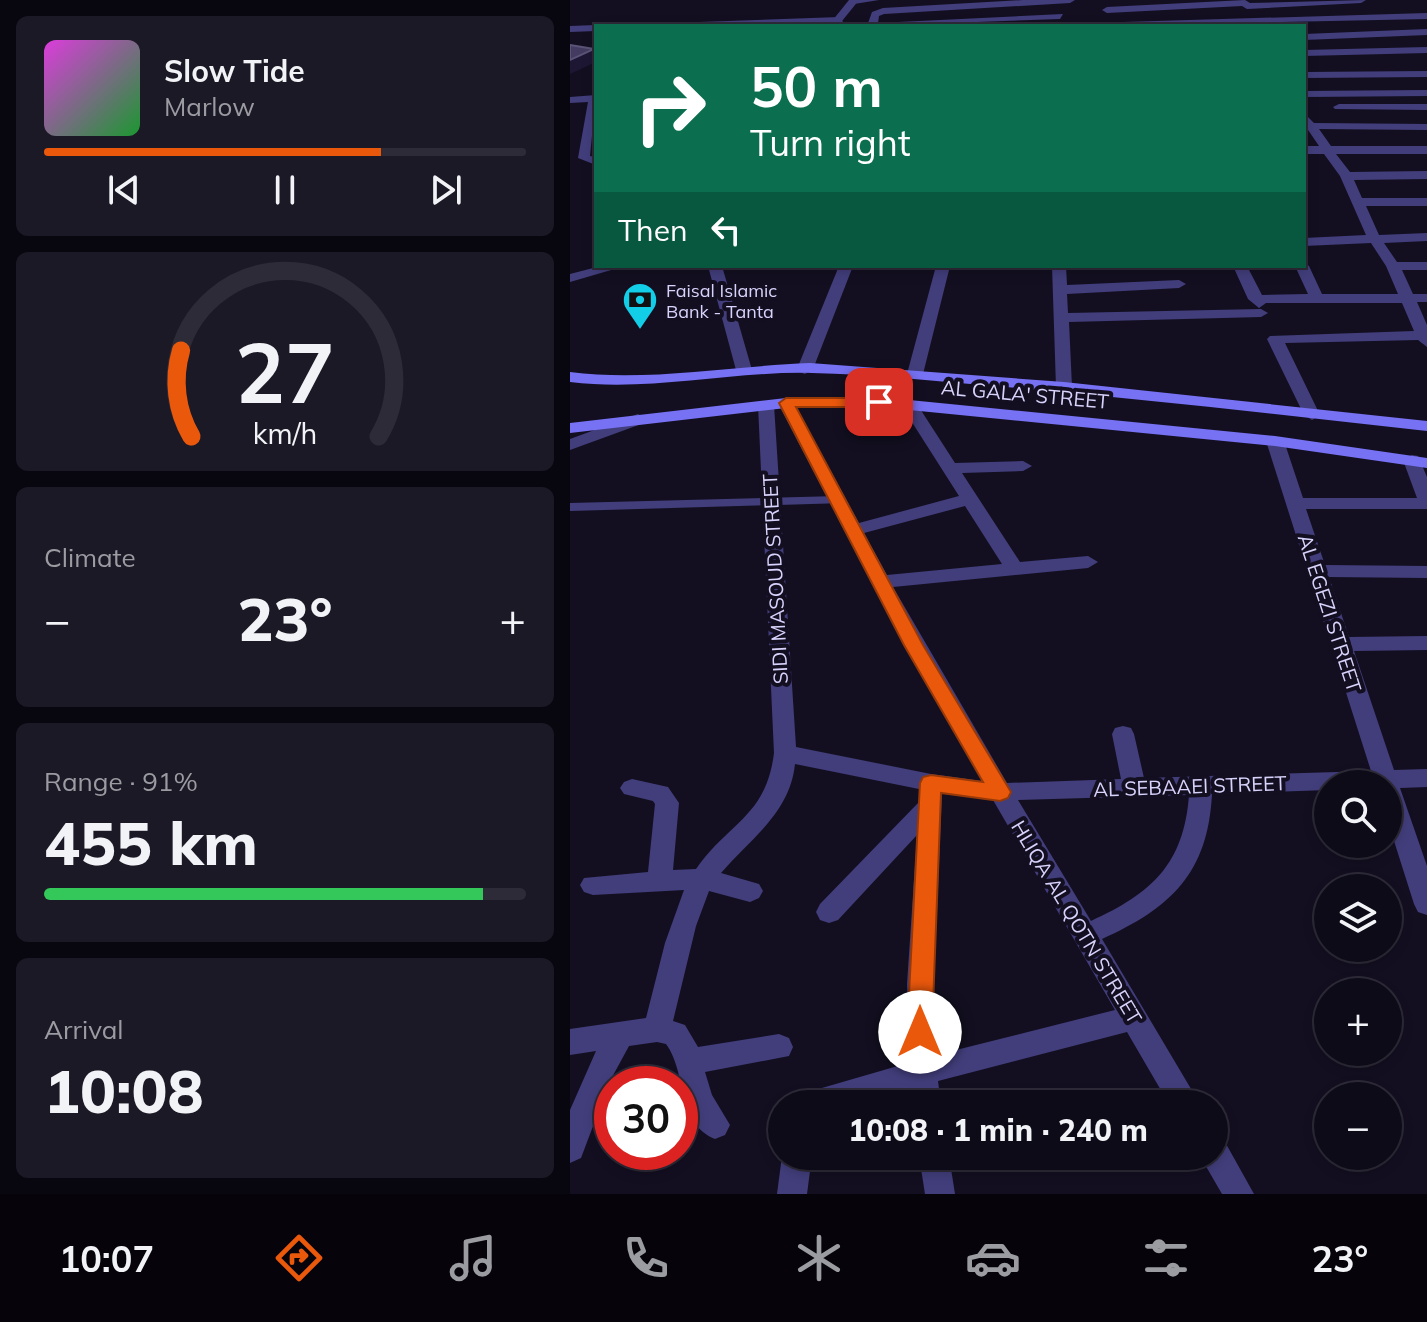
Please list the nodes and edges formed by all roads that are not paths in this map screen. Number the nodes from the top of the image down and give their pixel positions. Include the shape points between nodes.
1 (874, 0) edge
2 (1070, 0) edge
3 (1131, 0) edge
4 (1361, 0) edge
5 (854, 1) edge
6 (1051, 1) edge
7 (1025, 2) junction
8 (1336, 2) edge
9 (1246, 3) edge
10 (993, 4) junction
11 (1104, 4) edge
12 (967, 6) junction
13 (937, 8) junction
14 (1388, 8) dead end
15 (907, 10) junction
16 (1060, 16) junction
17 (1427, 16) edge
18 (1033, 17) junction
19 (1355, 18) junction
20 (999, 19) junction
21 (973, 20) junction
22 (837, 23) edge
23 (1255, 23) edge
24 (781, 24) edge
25 (873, 24) edge
26 (911, 24) joint
27 (943, 24) edge
28 (1066, 24) edge
29 (1113, 24) edge
30 (1184, 24) edge
31 (594, 28) edge
32 (570, 29) edge
33 (1427, 32) edge
34 (1306, 37) edge
35 (1427, 50) edge
36 (1306, 53) edge
37 (1427, 74) edge
38 (1306, 75) edge
39 (1427, 93) edge
40 (1306, 94) edge
41 (594, 98) edge
42 (570, 100) edge
43 (594, 103) edge
44 (1427, 107) edge
45 (1306, 108) edge
46 (1308, 121) edge
47 (1427, 127) edge
48 (1328, 149) junction
49 (1306, 150) edge
50 (1427, 150) edge
51 (594, 160) edge
52 (1427, 175) edge
53 (1346, 176) junction
54 (1357, 202) junction
55 (1427, 202) edge
56 (1373, 237) junction
57 (1427, 237) edge
58 (1306, 242) edge
59 (1393, 266) junction
60 (1427, 266) edge
61 (610, 268) edge
62 (716, 268) edge
63 (845, 268) edge
64 (942, 268) edge
65 (1059, 268) edge
66 (1241, 268) edge
67 (1303, 268) edge
68 (570, 278) edge
69 (1179, 284) dead end
70 (1062, 290) junction
71 (1408, 298) junction
72 (1427, 298) edge
73 (1317, 299) junction
74 (1258, 305) junction
75 (1064, 318) junction
76 (1426, 337) edge
77 (805, 369) junction
78 (744, 370) junction
79 (915, 374) junction
80 (570, 377) edge
81 (1030, 385) junction
82 (1072, 389) junction
83 (776, 404) junction
84 (909, 405) junction
85 (1013, 414) junction
86 (1312, 415) junction
87 (638, 419) junction
88 (1076, 420) junction
89 (1427, 426) edge
90 (570, 428) edge
91 (1275, 441) junction
92 (570, 445) edge
93 (1420, 462) edge
94 (1023, 466) dead end
95 (950, 468) junction
96 (969, 499) junction
97 (771, 500) junction
98 (839, 500) junction
99 (1294, 503) junction
100 (1427, 503) edge
101 (570, 507) edge
102 (854, 530) junction
103 (1088, 562) dead end
104 (1015, 569) junction
105 (1316, 571) junction
106 (1427, 572) edge
107 (881, 582) junction
108 (1427, 643) edge
109 (1341, 644) junction
110 (1123, 734) dead end
111 (785, 753) junction
112 (1383, 770) edge
113 (1427, 778) edge
114 (1402, 781) edge
115 (1314, 784) edge
116 (1201, 786) junction
117 (632, 788) dead end
118 (1135, 788) junction
119 (1000, 792) junction
120 (931, 794) junction
121 (1402, 822) edge
122 (1423, 877) edge
123 (703, 879) junction
124 (660, 880) junction
125 (593, 885) dead end
126 (750, 891) dead end
127 (1427, 904) edge
128 (829, 912) dead end
129 (1085, 935) junction
130 (1134, 1018) junction
131 (657, 1029) junction
132 (620, 1036) junction
133 (570, 1042) edge
134 (779, 1047) dead end
135 (688, 1062) junction
136 (922, 1072) junction
137 (861, 1090) edge
138 (924, 1090) edge
139 (1177, 1090) edge
140 (715, 1125) dead end
141 (570, 1148) edge
142 (795, 1170) edge
143 (936, 1170) edge
144 (1224, 1170) edge
145 (792, 1194) edge
146 (940, 1194) edge
147 (1239, 1194) edge

1 - 5 street
2 - 6 street
3 - 11 street
4 - 8 street
5 - 22 street
6 - 7 street
6 - 16 street
7 - 10 street
7 - 18 street
8 - 9 street
8 - 19 street
9 - 11 street
9 - 23 street
10 - 12 street
10 - 20 street
11 - 29 street
12 - 13 street
12 - 21 street
13 - 15 street
13 - 27 street
14 - 17 street via 1414,6
15 - 25 street via 879,12
15 - 26 street
16 - 18 street
16 - 28 street
17 - 19 street
18 - 20 street
19 - 23 street
20 - 21 street
21 - 27 street
22 - 24 street
23 - 30 street
26 - 27 street
31 - 32 street
33 - 34 street
35 - 36 street
37 - 38 street
39 - 40 street
41 - 42 street
43 - 51 street via 584,158
44 - 45 street
46 - 47 street
46 - 48 street
48 - 49 street
48 - 50 street
48 - 53 street
52 - 53 street
53 - 54 street
54 - 55 street
54 - 56 street
56 - 57 street
56 - 58 street
56 - 59 street
59 - 60 street
59 - 71 street
61 - 68 street
62 - 78 street
63 - 77 street
64 - 79 street
65 - 70 street
66 - 74 street
67 - 73 street
69 - 70 street
70 - 75 street
71 - 72 street
71 - 73 street
71 - 76 street
73 - 74 street
74 - 75 street
75 - 82 street
76 - 86 street via 1275,339
77 - 78 main road, AL GALA' STREET
77 - 79 main road, AL GALA' STREET
78 - 80 main road, AL GALA' STREET via 608,382
79 - 81 main road, AL GALA' STREET
81 - 82 main road, AL GALA' STREET
81 - 85 main road via 1027,402
82 - 86 main road, AL GALA' STREET
82 - 88 main road via 1069,405
83 - 84 main road, AL GALA' STREET
83 - 87 main road, AL GALA' STREET
83 - 97 street, SIDI MASOUD STREET
83 - 98 street, HLIQA AL QOTN STREET
84 - 85 main road, AL GALA' STREET
84 - 95 street
85 - 88 main road, AL GALA' STREET
86 - 89 main road, AL GALA' STREET
87 - 90 main road, AL GALA' STREET
87 - 92 street
88 - 91 main road, AL GALA' STREET
91 - 93 main road, AL GALA' STREET
91 - 99 street, AL EGEZI STREET
93 - 100 street
94 - 95 street
95 - 96 street
96 - 102 street
96 - 104 street
97 - 98 street
97 - 101 street
97 - 111 street, SIDI MASOUD STREET
98 - 102 street, HLIQA AL QOTN STREET
99 - 100 street
99 - 105 street, AL EGEZI STREET
102 - 107 street, HLIQA AL QOTN STREET
103 - 104 street
104 - 107 street
105 - 106 street
105 - 109 street, AL EGEZI STREET
107 - 119 street, HLIQA AL QOTN STREET
108 - 109 street
109 - 112 street, AL EGEZI STREET
110 - 118 street
111 - 120 street, AL SEBAAEI STREET
111 - 123 street, SIDI MASOUD STREET via 778,795
113 - 114 street, AL SEBAAEI STREET
115 - 116 street, AL SEBAAEI STREET
116 - 118 street, AL SEBAAEI STREET
116 - 129 street via 1201,821 1189,857 1164,889 1129,916
117 - 124 street via 660,793 667,803
118 - 119 street, AL SEBAAEI STREET
119 - 120 street, AL SEBAAEI STREET
119 - 129 street, HLIQA AL QOTN STREET
120 - 128 street
120 - 136 street via 920,992
121 - 122 street, AL EGEZI STREET
122 - 127 street, AL EGEZI STREET
123 - 124 street
123 - 126 street
123 - 131 street
124 - 125 street
129 - 130 street, HLIQA AL QOTN STREET
130 - 136 street
130 - 139 street, HLIQA AL QOTN STREET
131 - 132 street
131 - 135 street via 675,1034
132 - 133 street
132 - 141 street via 598,1075
134 - 135 street
135 - 140 street via 699,1101
136 - 137 street
136 - 138 street
142 - 145 street
143 - 146 street
144 - 147 street

